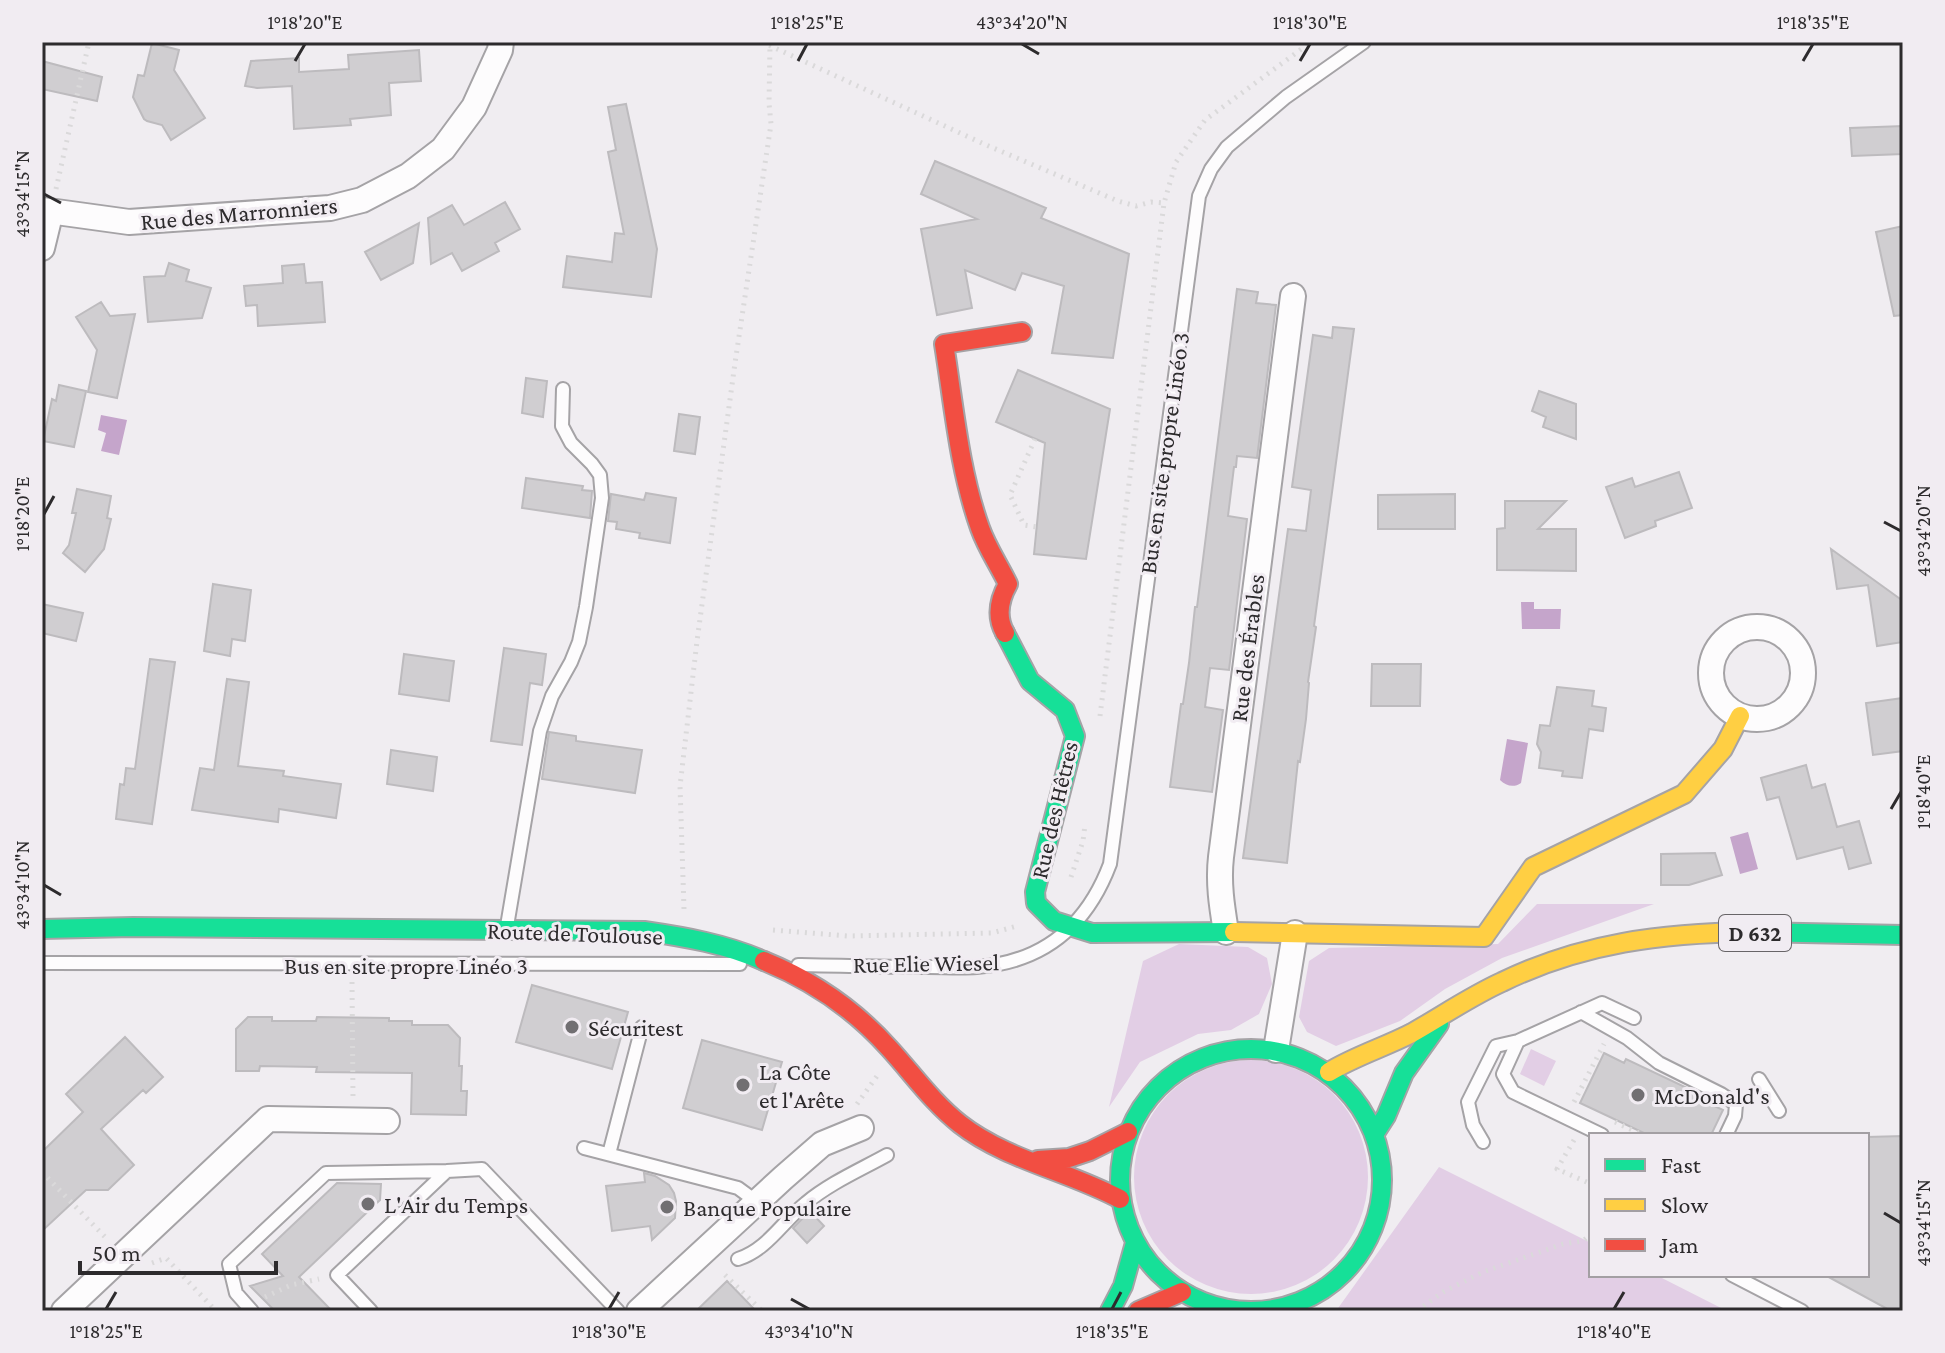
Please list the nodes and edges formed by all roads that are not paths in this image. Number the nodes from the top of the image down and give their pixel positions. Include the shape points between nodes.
1 (501, 42) edge
2 (1364, 42) edge
3 (47, 210) edge
4 (42, 248) edge
5 (1293, 296) dead end
6 (1022, 332) dead end
7 (563, 389) dead end
8 (1740, 716) dead end
9 (1071, 927) junction
10 (42, 929) edge
11 (506, 929) junction
12 (1226, 932) junction
13 (1295, 933) junction
14 (1903, 935) edge
15 (42, 963) edge
16 (770, 964) junction
17 (1581, 1012) junction
18 (1445, 1015) junction
19 (1634, 1018) dead end
20 (642, 1027) dead end
21 (1518, 1041) junction
22 (1276, 1050) junction
23 (1329, 1072) junction
24 (1759, 1079) dead end
25 (1779, 1111) dead end
26 (387, 1121) dead end
27 (861, 1128) road end
28 (1128, 1132) junction
29 (1375, 1133) junction
30 (1598, 1133) edge
31 (1727, 1133) edge
32 (1483, 1142) dead end
33 (584, 1148) dead end
34 (609, 1154) junction
35 (887, 1155) dead end
36 (1033, 1160) junction
37 (447, 1171) junction
38 (1120, 1199) junction
39 (757, 1202) junction
40 (1135, 1243) junction
41 (738, 1259) dead end
42 (1736, 1277) edge
43 (1182, 1292) junction
44 (64, 1311) edge
45 (252, 1311) edge
46 (371, 1311) edge
47 (618, 1311) edge
48 (639, 1311) edge
49 (1110, 1311) edge
50 (1138, 1311) edge
51 (1802, 1311) edge

1 - 3 street, Rue des Marronniers via 474,107 443,149 408,176 362,200 330,208 129,222
2 - 9 lane, Bus en site propre Linéo 3 via 1227,147 1199,196 1110,864 1102,885
3 - 4 street
5 - 12 street, Rue des Érables via 1219,873
6 - 9 street, Rue des Hêtres via 944,344 966,482 980,528 1008,584 1000,599 1000,624 1030,681 1065,710 1075,736 1035,892 1041,910
7 - 11 lane via 562,426 600,475 602,498 579,642 540,731
8 - 13 street via 1723,749 1684,794 1533,867 1484,937
9 - 12 street, Rue des Hêtres via 1092,933
9 - 16 lane, Rue Elie Wiesel via 1032,954 978,967
10 - 11 street, Route de Toulouse
11 - 16 street, Route de Toulouse via 644,931 704,941
12 - 13 street
13 - 22 street
14 - 18 street, D 632 via 1714,933 1609,945 1529,970
15 - 16 lane, Bus en site propre Linéo 3
16 - 36 street, Route de Toulouse via 834,1000 882,1040 962,1126
17 - 19 lane via 1602,1003
17 - 21 lane
17 - 31 lane via 1659,1063 1736,1104
18 - 23 street, D 632
18 - 29 street, D 632 via 1404,1073
20 - 34 lane
21 - 30 lane via 1503,1074 1513,1092
21 - 32 lane via 1496,1046 1468,1102
22 - 23 street
22 - 28 street via 1230,1049 1187,1064 1151,1093
23 - 29 street via 1356,1099
24 - 25 lane
26 - 44 street via 268,1119
27 - 39 street via 822,1144
28 - 36 street via 1069,1158
28 - 38 street via 1119,1165
29 - 43 street via 1383,1172 1380,1211 1365,1248 1340,1278 1307,1300 1268,1311 1223,1309
33 - 34 lane
34 - 39 lane via 738,1188
35 - 41 lane via 805,1204 754,1253
36 - 38 street, Route de Toulouse
37 - 45 lane via 326,1173 229,1264 236,1293
37 - 46 lane via 337,1275
37 - 47 lane via 482,1169
38 - 40 street
39 - 48 street
40 - 43 street via 1155,1270
40 - 49 street
42 - 51 lane
43 - 50 street

